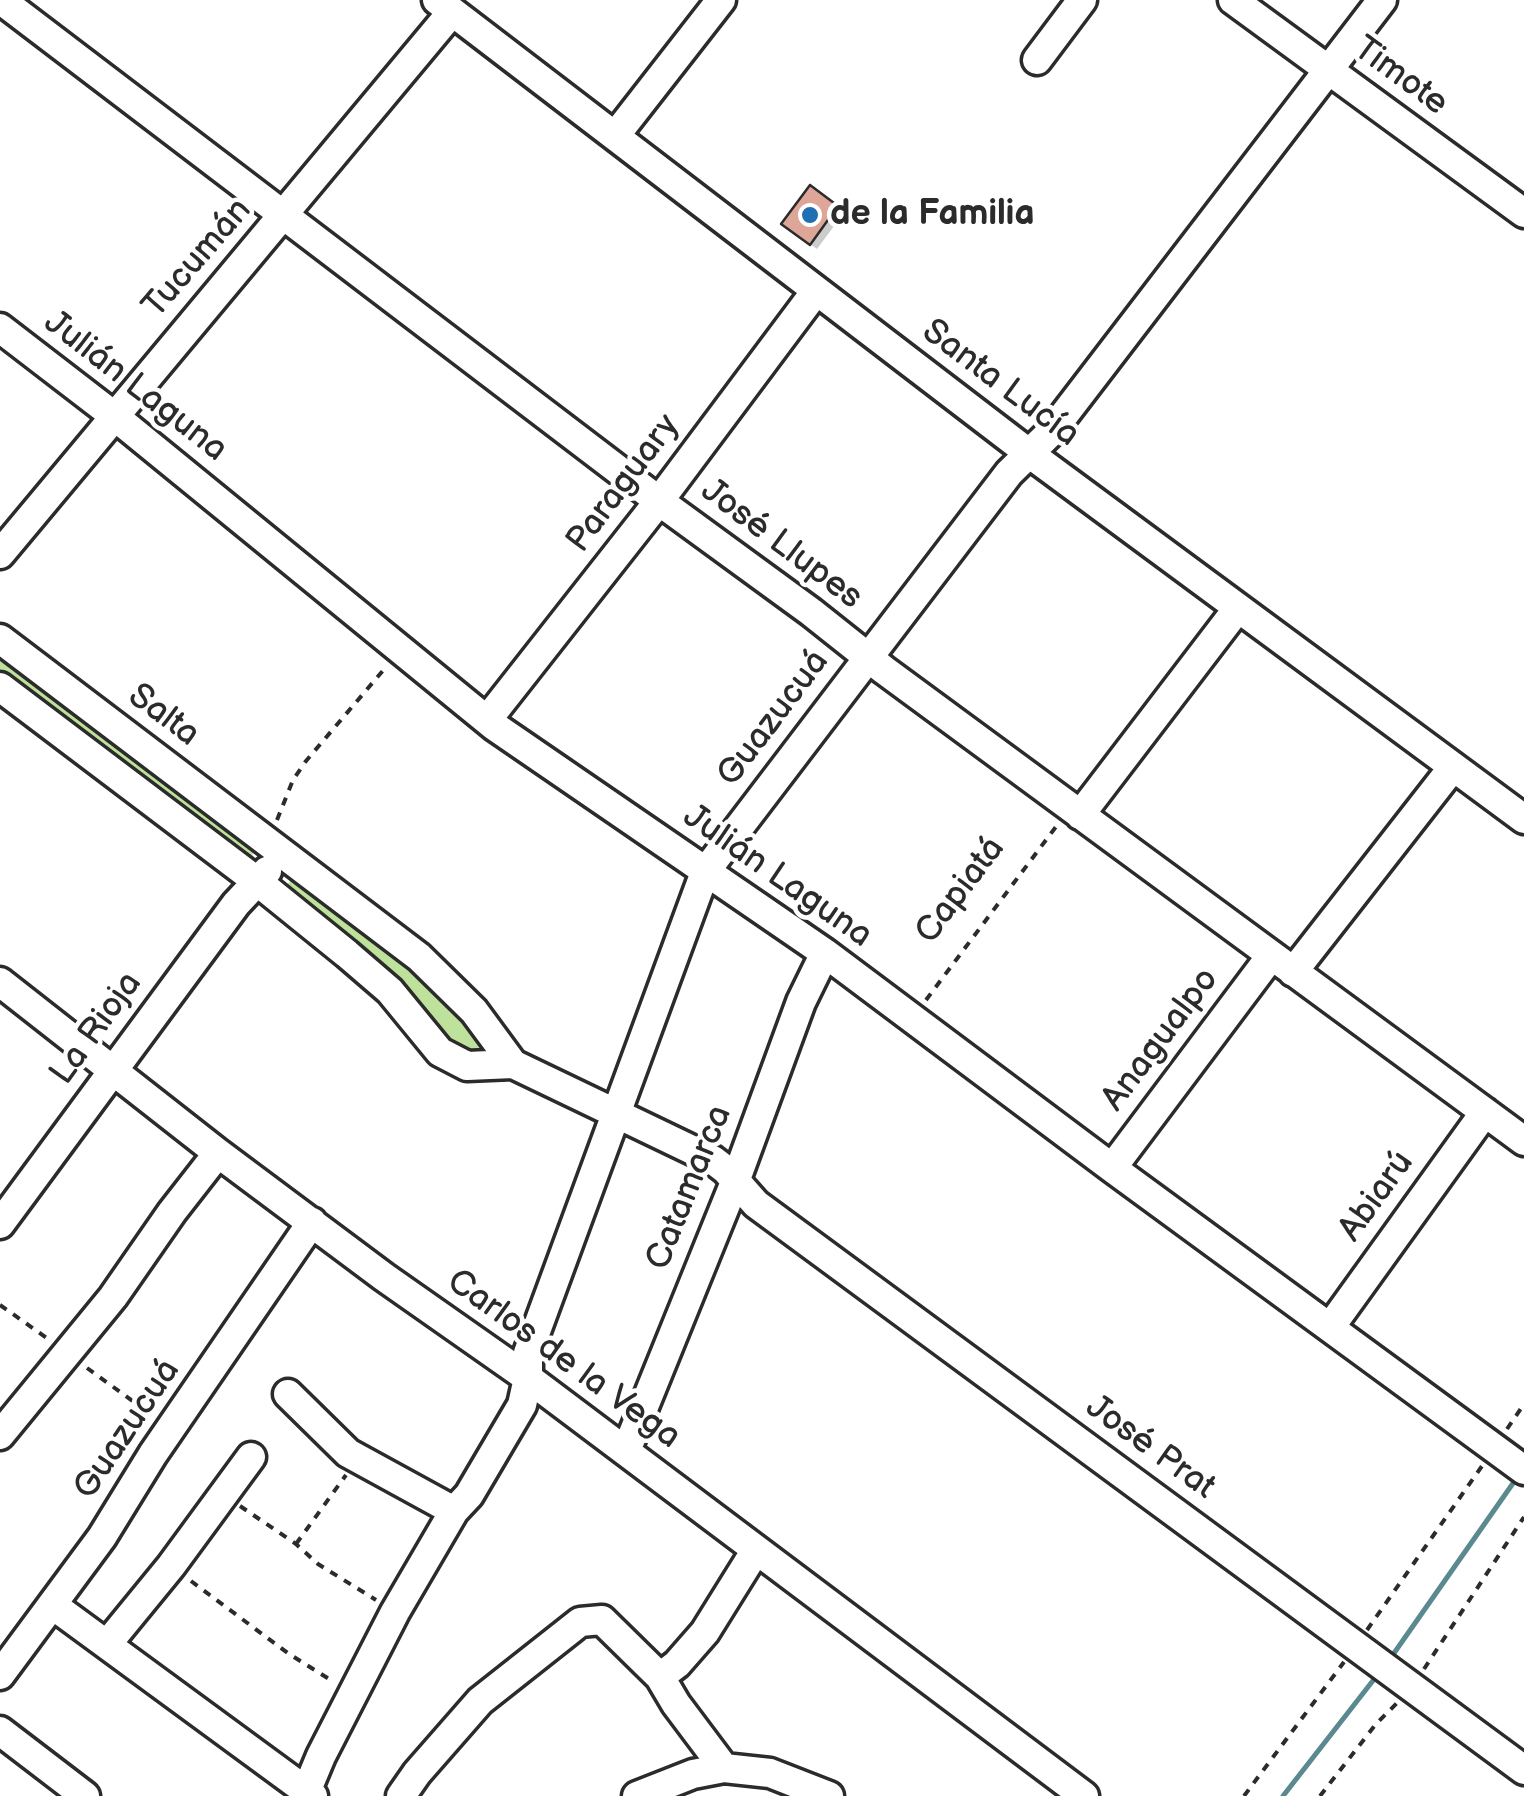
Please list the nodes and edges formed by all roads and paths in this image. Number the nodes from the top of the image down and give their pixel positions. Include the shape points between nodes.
1 (0, 0) edge
2 (721, 0) edge
3 (1082, 0) edge
4 (1233, 0) edge
5 (1382, 0) edge
6 (444, 6) edge
7 (1037, 60) dead end
8 (1327, 70) junction
9 (615, 136) junction
10 (1524, 212) edge
11 (284, 216) junction
12 (816, 290) junction
13 (0, 328) edge
14 (114, 415) junction
15 (1030, 454) junction
16 (659, 501) junction
17 (0, 554) edge
18 (1238, 608) junction
19 (0, 638) edge
20 (398, 650) junction
21 (869, 658) junction
22 (0, 687) edge
23 (487, 720) junction
24 (1453, 767) junction
25 (1521, 810) edge
26 (1075, 812) junction
27 (275, 848) junction
28 (704, 872) junction
29 (258, 882) junction
30 (824, 953) junction
31 (1282, 964) junction
32 (0, 982) edge
33 (912, 1019) junction
34 (513, 1064) junction
35 (112, 1070) junction
36 (1486, 1112) junction
37 (614, 1113) junction
38 (1524, 1141) edge
39 (218, 1154) junction
40 (1112, 1168) junction
41 (735, 1182) junction
42 (312, 1222) junction
43 (0, 1224) edge
44 (1331, 1326) junction
45 (528, 1378) junction
46 (288, 1394) dead end
47 (1524, 1404) edge
48 (0, 1435) edge
49 (1494, 1448) junction
50 (626, 1450) junction
51 (251, 1456) dead end
52 (357, 1459) junction
53 (1524, 1470) edge
54 (224, 1494) junction
55 (454, 1511) junction
56 (1524, 1517) edge
57 (296, 1544) junction
58 (756, 1550) junction
59 (171, 1566) junction
60 (54, 1606) junction
61 (395, 1612) junction
62 (108, 1644) junction
63 (1355, 1646) junction
64 (0, 1674) edge
65 (660, 1677) junction
66 (1412, 1688) junction
67 (354, 1694) junction
68 (0, 1731) edge
69 (724, 1768) junction
70 (1524, 1770) edge
71 (1073, 1793) edge
72 (310, 1794) edge
73 (84, 1796) edge
74 (401, 1796) edge
75 (637, 1796) edge
76 (829, 1796) edge
77 (1244, 1796) edge
78 (1320, 1796) edge

1 - 11 street, José Llupes
2 - 9 street
3 - 7 street
4 - 8 street, Timote
5 - 8 street, Guazucuá
6 - 9 street, Santa Lucía
6 - 11 street, Tucumán
8 - 10 street, Timote
8 - 15 street, Guazucuá
9 - 12 street, Santa Lucía
11 - 14 street, Tucumán
11 - 16 street, José Llupes
12 - 15 street, Santa Lucía
12 - 16 street, Paraguary
13 - 14 street, Julián Laguna
14 - 17 street, Tucumán
14 - 20 street, Julián Laguna
15 - 18 street, Santa Lucía
15 - 21 street, Guazucuá
16 - 21 street, José Llupes
16 - 23 street, Paraguary
18 - 24 street, Santa Lucía
18 - 26 street
19 - 27 street, Salta
20 - 23 street, Julián Laguna
20 - 27 path via 293,780
21 - 26 street, José Llupes
21 - 28 street, Guazucuá
22 - 29 street, Salta
23 - 28 street, Julián Laguna
24 - 25 street, Santa Lucía
24 - 31 street, Anagualpo
26 - 31 street, José Llupes
26 - 33 path, Capiatá
27 - 29 street
27 - 34 street, Salta via 453,987
28 - 30 street, Julián Laguna
28 - 37 street, Guazucuá
29 - 34 street, Salta via 390,991 440,1052 467,1066
29 - 35 street, La Rioja
30 - 33 street, Julián Laguna
30 - 41 street, Catamarca
31 - 36 street, José Llupes
31 - 40 street, Anagualpo
32 - 35 street, Carlos de la Vega
33 - 40 street, Julián Laguna
34 - 37 street, Salta
35 - 39 street, Carlos de la Vega
35 - 43 street, La Rioja
36 - 38 street, José Llupes
36 - 44 street, Abiarú
37 - 41 street, Salta via 714,1160
37 - 45 street, Guazucuá via 528,1353
39 - 42 street, Carlos de la Vega
39 - 48 street
40 - 44 street, Julián Laguna
41 - 50 street, Catamarca
41 - 63 street, José Prat via 756,1204
42 - 45 street, Carlos de la Vega
42 - 60 street, Guazucuá
44 - 49 street, Julián Laguna
45 - 50 street, Carlos de la Vega
45 - 55 street, Guazucuá via 522,1405
46 - 52 street
47 - 49 path
49 - 53 street, Julián Laguna
49 - 63 path
50 - 58 street, Carlos de la Vega
51 - 54 street
52 - 55 street
52 - 57 path
54 - 57 path
54 - 59 street
55 - 61 street, Guazucuá
56 - 66 path
57 - 61 path
58 - 65 street via 705,1632
58 - 71 street, Carlos de la Vega
59 - 62 street
59 - 67 path
60 - 62 street
60 - 64 street, Guazucuá
61 - 67 street, Guazucuá
62 - 72 street
63 - 66 street, José Prat
63 - 77 path
65 - 69 street
65 - 74 street via 602,1620 580,1622 480,1701
66 - 70 street, José Prat
66 - 78 path
67 - 72 street, Guazucuá
68 - 73 street
69 - 75 street
69 - 76 street via 770,1772

